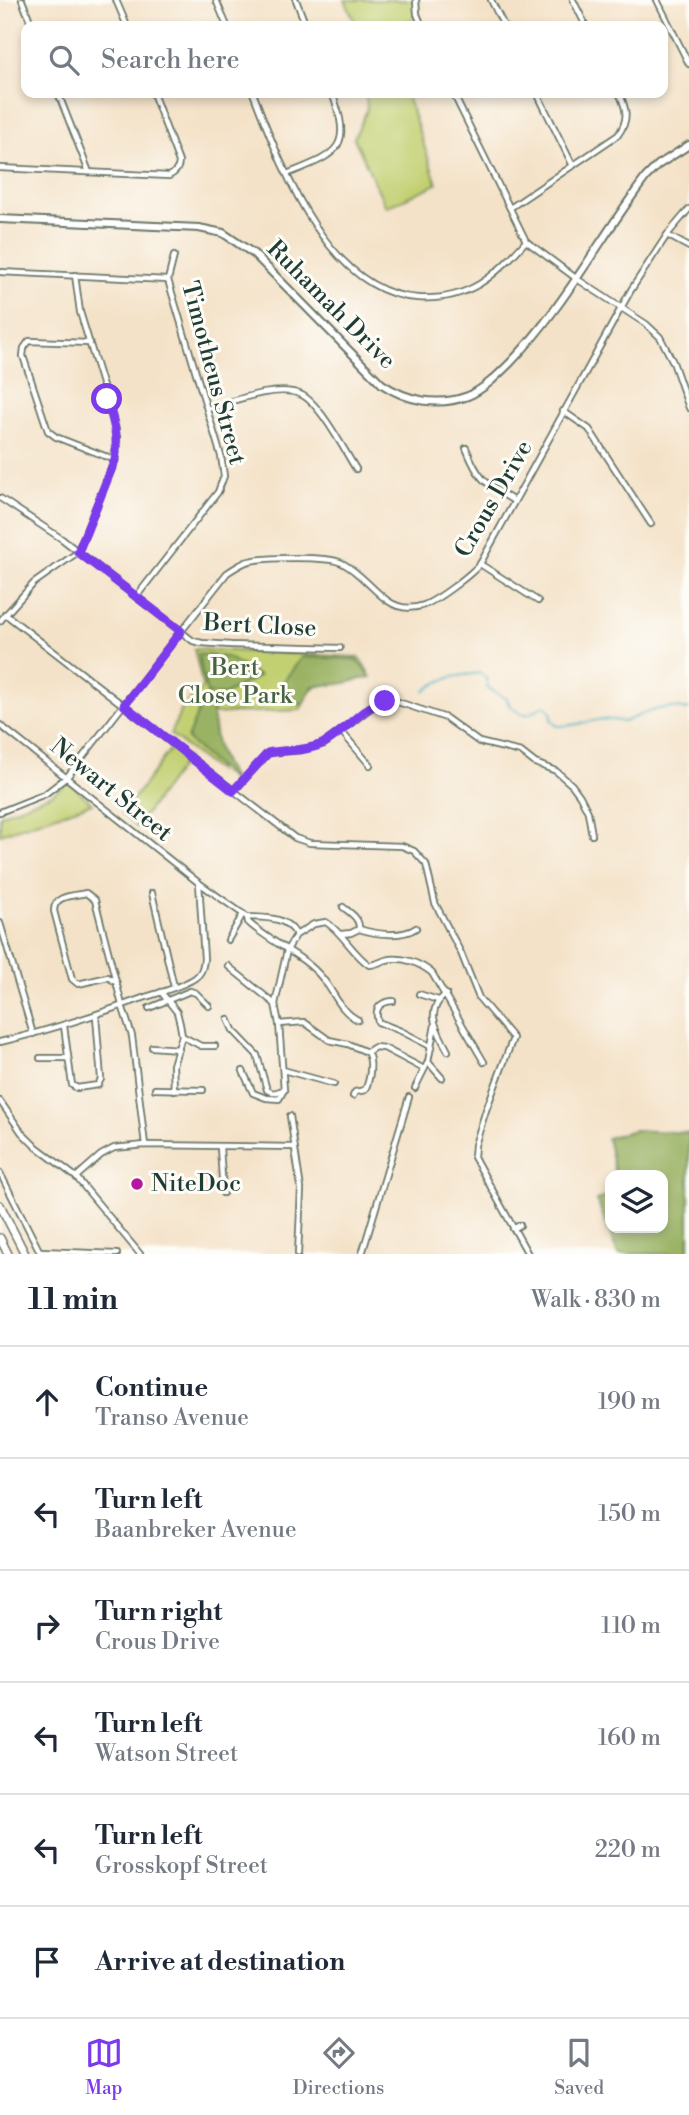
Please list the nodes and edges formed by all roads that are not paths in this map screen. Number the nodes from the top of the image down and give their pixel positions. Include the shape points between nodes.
1 (22, 0) edge
2 (116, 0) edge
3 (216, 0) edge
4 (296, 0) edge
5 (416, 0) edge
6 (491, 0) edge
7 (573, 0) edge
8 (657, 0) edge
9 (30, 21) edge
10 (125, 21) edge
11 (225, 21) edge
12 (304, 21) edge
13 (420, 21) edge
14 (502, 21) edge
15 (584, 21) edge
16 (668, 21) edge
17 (668, 22) edge
18 (689, 64) edge
19 (60, 98) edge
20 (155, 98) edge
21 (255, 98) edge
22 (334, 98) edge
23 (455, 98) edge
24 (539, 98) edge
25 (622, 98) edge
26 (689, 145) edge
27 (573, 166) junction
28 (0, 168) edge
29 (89, 172) junction
30 (287, 174) junction
31 (510, 208) junction
32 (689, 209) edge
33 (0, 219) edge
34 (667, 235) junction
35 (526, 242) junction
36 (689, 247) edge
37 (174, 256) dead end
38 (0, 272) edge
39 (75, 275) junction
40 (577, 279) junction
41 (168, 280) junction
42 (621, 307) junction
43 (90, 343) junction
44 (689, 408) edge
45 (207, 409) junction
46 (564, 411) junction
47 (466, 448) dead end
48 (115, 460) junction
49 (356, 469) dead end
50 (0, 498) edge
51 (514, 501) junction
52 (651, 524) dead end
53 (78, 552) junction
54 (480, 564) junction
55 (136, 597) junction
56 (538, 601) dead end
57 (5, 614) junction
58 (0, 621) edge
59 (181, 631) junction
60 (340, 648) dead end
61 (124, 705) junction
62 (0, 724) edge
63 (341, 731) junction
64 (370, 765) dead end
65 (67, 777) junction
66 (233, 791) junction
67 (0, 812) edge
68 (592, 835) dead end
69 (199, 883) junction
70 (152, 892) dead end
71 (343, 907) dead end
72 (245, 915) junction
73 (0, 922) edge
74 (416, 928) dead end
75 (359, 929) junction
76 (341, 933) junction
77 (296, 934) junction
78 (228, 940) dead end
79 (287, 950) junction
80 (228, 965) dead end
81 (117, 983) junction
82 (174, 987) junction
83 (161, 992) junction
84 (419, 994) dead end
85 (446, 994) junction
86 (438, 1000) junction
87 (394, 1001) dead end
88 (168, 1002) junction
89 (275, 1004) junction
90 (122, 1005) junction
91 (209, 1006) dead end
92 (149, 1008) dead end
93 (96, 1016) junction
94 (228, 1019) dead end
95 (358, 1020) dead end
96 (279, 1024) junction
97 (435, 1025) junction
98 (64, 1026) junction
99 (33, 1034) junction
100 (182, 1036) junction
101 (0, 1042) edge
102 (215, 1045) dead end
103 (152, 1047) dead end
104 (432, 1047) junction
105 (179, 1049) junction
106 (448, 1051) dead end
107 (367, 1052) junction
108 (40, 1058) dead end
109 (68, 1058) junction
110 (428, 1062) junction
111 (484, 1062) dead end
112 (424, 1069) junction
113 (283, 1070) junction
114 (243, 1071) dead end
115 (442, 1077) dead end
116 (334, 1084) dead end
117 (415, 1088) dead end
118 (155, 1089) dead end
119 (174, 1090) junction
120 (203, 1090) dead end
121 (284, 1090) junction
122 (353, 1096) dead end
123 (410, 1097) dead end
124 (0, 1101) edge
125 (290, 1116) dead end
126 (145, 1145) junction
127 (220, 1147) junction
128 (293, 1147) junction
129 (0, 1173) edge
130 (76, 1177) junction
131 (223, 1193) dead end
132 (0, 1205) edge
133 (520, 1225) dead end
134 (513, 1229) junction
135 (0, 1238) edge
136 (40, 1253) edge
137 (8, 1254) edge
138 (25, 1254) edge
139 (117, 1254) edge
140 (139, 1254) edge
141 (298, 1254) edge
142 (362, 1254) edge
143 (528, 1254) edge

1 - 9 street
2 - 10 street
3 - 11 street
4 - 12 street
5 - 13 street
6 - 14 street
7 - 15 street
8 - 16 street
17 - 18 street
19 - 29 street
20 - 29 street via 179,162 176,172 169,176
21 - 30 street
22 - 30 street via 340,119 339,144 325,159
23 - 31 street
24 - 27 street
25 - 27 street via 625,121 618,135
26 - 40 street, Ruhamah Drive via 646,177
27 - 31 street
28 - 29 street
30 - 35 street via 312,221 349,267 404,298 443,298 475,288
31 - 35 street
32 - 34 street, Crous Drive
33 - 40 street, Ruhamah Drive via 223,233 263,262 382,384 405,397 429,401 468,396 494,378 524,349
34 - 36 street
34 - 42 street, Crous Drive
35 - 40 street
37 - 41 street, Timotheus Street
38 - 39 street
39 - 41 street
39 - 43 street via 76,299
40 - 42 street
41 - 45 street, Timotheus Street
42 - 44 street via 666,345
42 - 46 street, Crous Drive
43 - 48 street via 115,426
43 - 48 street via 30,341 23,356 48,431
45 - 49 street via 279,390 297,393 318,409
45 - 55 street, Timotheus Street via 224,468 221,485
46 - 51 street, Crous Drive
46 - 52 street via 586,426
47 - 51 street via 484,482
48 - 53 street
50 - 53 street, Bert Close
51 - 54 street, Crous Drive
53 - 55 street, Bert Close
53 - 57 street via 34,583
54 - 56 street
54 - 59 street, Crous Drive via 433,602 409,608 385,599 339,562 250,561 227,573
55 - 59 street, Bert Close
57 - 58 street
57 - 61 street
59 - 60 street, Bert Close via 202,643
59 - 61 street, Crous Drive
61 - 65 street, Crous Drive
61 - 66 street
62 - 65 street, Newart Street
63 - 64 street
63 - 66 street via 312,748 268,753
63 - 68 street via 385,701 446,718 481,743 521,752 560,774 584,804
65 - 67 street, Crous Drive via 45,794
65 - 69 street, Newart Street
66 - 134 street via 302,841 402,846 426,864 435,903 480,998 513,1038 474,1157
69 - 72 street, Newart Street
69 - 82 street via 204,966 197,976
70 - 82 street
71 - 75 street via 359,921
72 - 77 street via 282,921
72 - 78 street
72 - 79 street, Newart Street via 264,936
73 - 99 street
74 - 75 street via 404,934
75 - 76 street
76 - 77 street via 323,922
76 - 85 street via 344,942 369,965 393,959 419,964 432,973
77 - 79 street
79 - 89 street
79 - 95 street, Newart Street via 322,977 345,1013
80 - 89 street
81 - 81 street via 108,977 78,984 70,977 54,907 60,899 88,894 95,900
81 - 90 street
82 - 83 street
83 - 88 street
83 - 90 street
84 - 86 street
85 - 86 street
85 - 111 street
86 - 97 street
87 - 104 street via 379,1005 378,1022
88 - 91 street via 190,991
88 - 92 street
88 - 100 street via 178,1015
89 - 96 street
90 - 93 street
90 - 126 street via 132,1036
93 - 98 street
93 - 109 street via 99,1084 74,1086
94 - 121 street via 257,1055 267,1090
96 - 107 street via 304,1022 329,1040
96 - 113 street
97 - 104 street
97 - 106 street
98 - 99 street
98 - 109 street
99 - 101 street
100 - 102 street via 201,1046
100 - 105 street
103 - 105 street
104 - 110 street
105 - 119 street via 173,1065
107 - 112 street via 384,1048
107 - 122 street via 366,1089
108 - 109 street
110 - 112 street
110 - 115 street
112 - 117 street
113 - 116 street
113 - 121 street
114 - 121 street via 256,1095 276,1100
118 - 119 street
119 - 120 street
123 - 142 street
124 - 130 street via 28,1139
125 - 128 street
126 - 127 street
126 - 130 street via 110,1149
127 - 128 street
127 - 131 street
128 - 141 street via 301,1189
129 - 136 street
130 - 140 street
132 - 138 main road
133 - 134 street
134 - 143 street
135 - 137 main road
136 - 139 street

